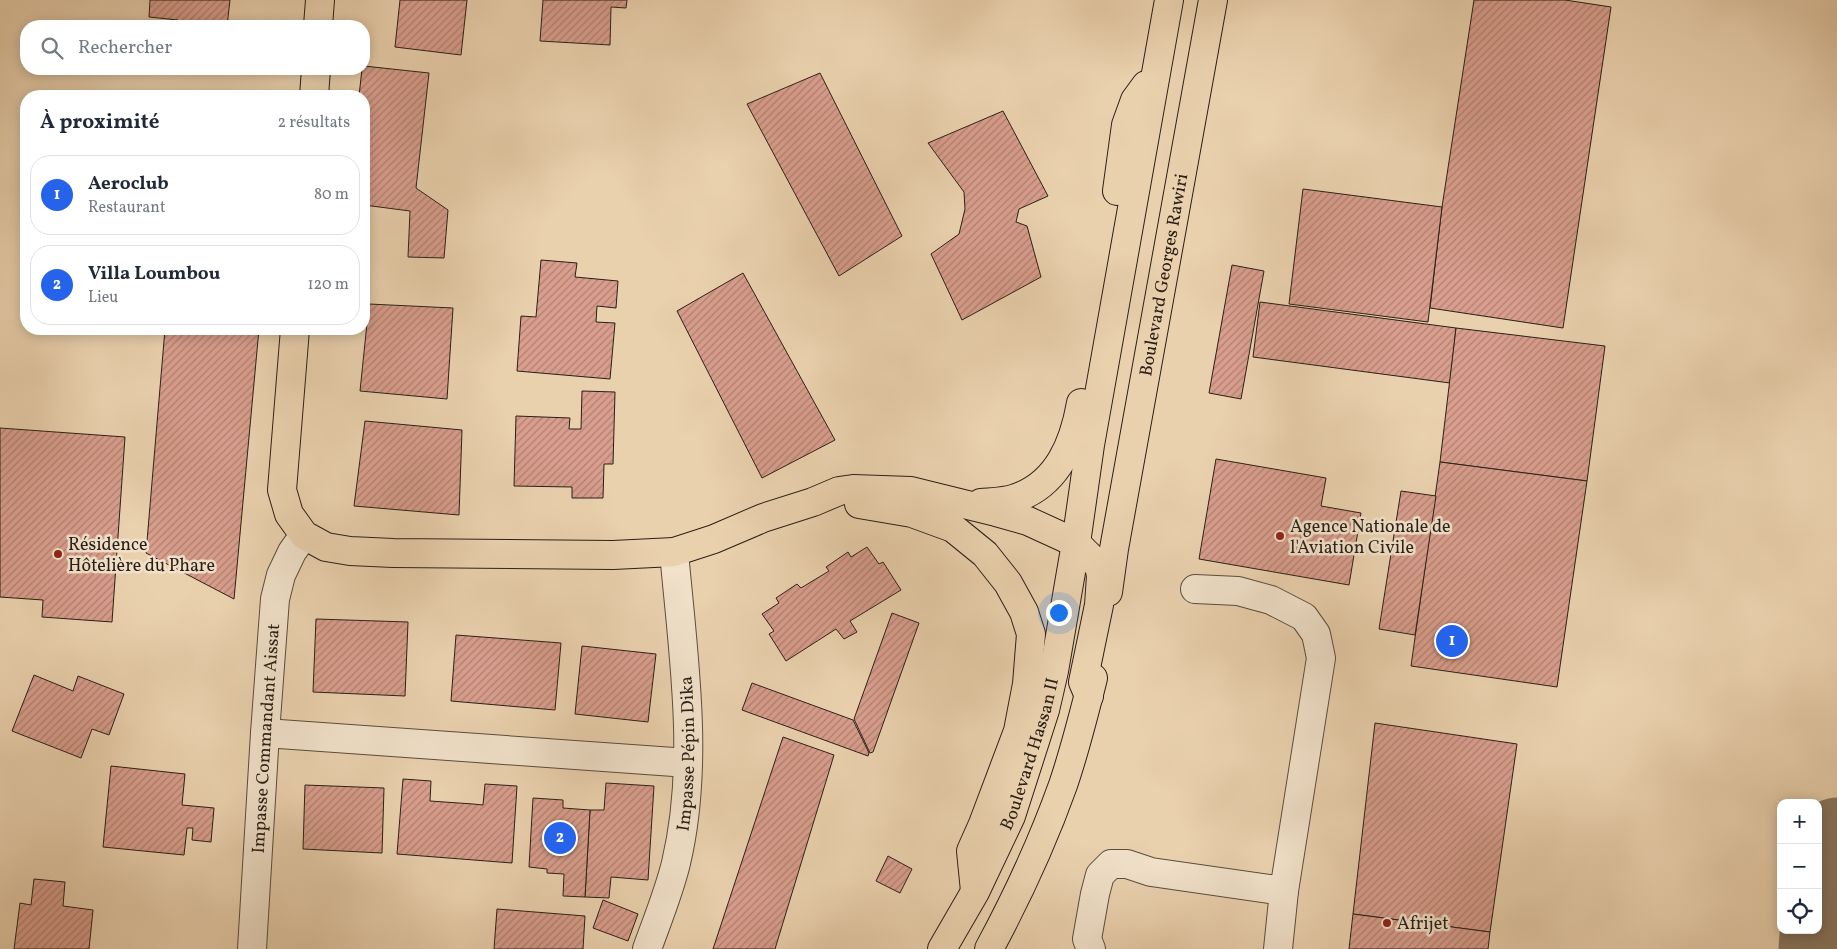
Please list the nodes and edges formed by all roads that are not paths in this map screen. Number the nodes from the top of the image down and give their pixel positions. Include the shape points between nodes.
1 (320, 0) edge
2 (1169, 0) edge
3 (1212, 0) edge
4 (318, 20) edge
5 (1157, 69) junction
6 (316, 75) edge
7 (314, 90) edge
8 (295, 335) edge
9 (813, 502) junction
10 (965, 504) junction
11 (304, 535) junction
12 (1076, 543) junction
13 (674, 552) junction
14 (1195, 589) dead end
15 (1089, 696) junction
16 (264, 733) junction
17 (688, 763) junction
18 (1284, 891) junction
19 (975, 892) junction
20 (252, 949) edge
21 (647, 949) edge
22 (942, 949) edge
23 (989, 949) edge
24 (1091, 949) edge
25 (1278, 949) edge

1 - 4 main road
2 - 5 main road
3 - 15 main road, Boulevard Georges Rawiri
5 - 10 main road via 1135,100 1126,125 1079,415 1063,460 1055,472 1032,491 999,502
5 - 12 main road via 1090,445
6 - 7 main road
8 - 11 main road via 282,490 289,514
9 - 10 main road via 853,489 911,491
9 - 13 main road
9 - 19 main road via 885,507 953,528 985,554 1008,583 1024,612 1030,634 1028,684 1018,731 970,851
10 - 12 main road via 1028,521
11 - 13 main road via 326,547 350,551 604,555
11 - 16 street, Impasse Commandant Aissat via 280,574 274,599
12 - 15 main road via 1099,566 1101,576 1099,605 1083,682
12 - 19 main road, Boulevard Hassan II via 1045,710 1011,816
13 - 17 street, Impasse Pépin Dika via 687,703
14 - 18 street via 1238,592 1271,600 1304,617 1316,634 1321,658
15 - 23 main road via 1062,786 1032,860
16 - 17 street
16 - 20 street, Impasse Commandant Aissat
17 - 21 street, Impasse Pépin Dika via 676,863
18 - 24 street via 1111,864 1100,875 1095,894 1087,939
18 - 25 street
19 - 22 main road, Boulevard Hassan II

